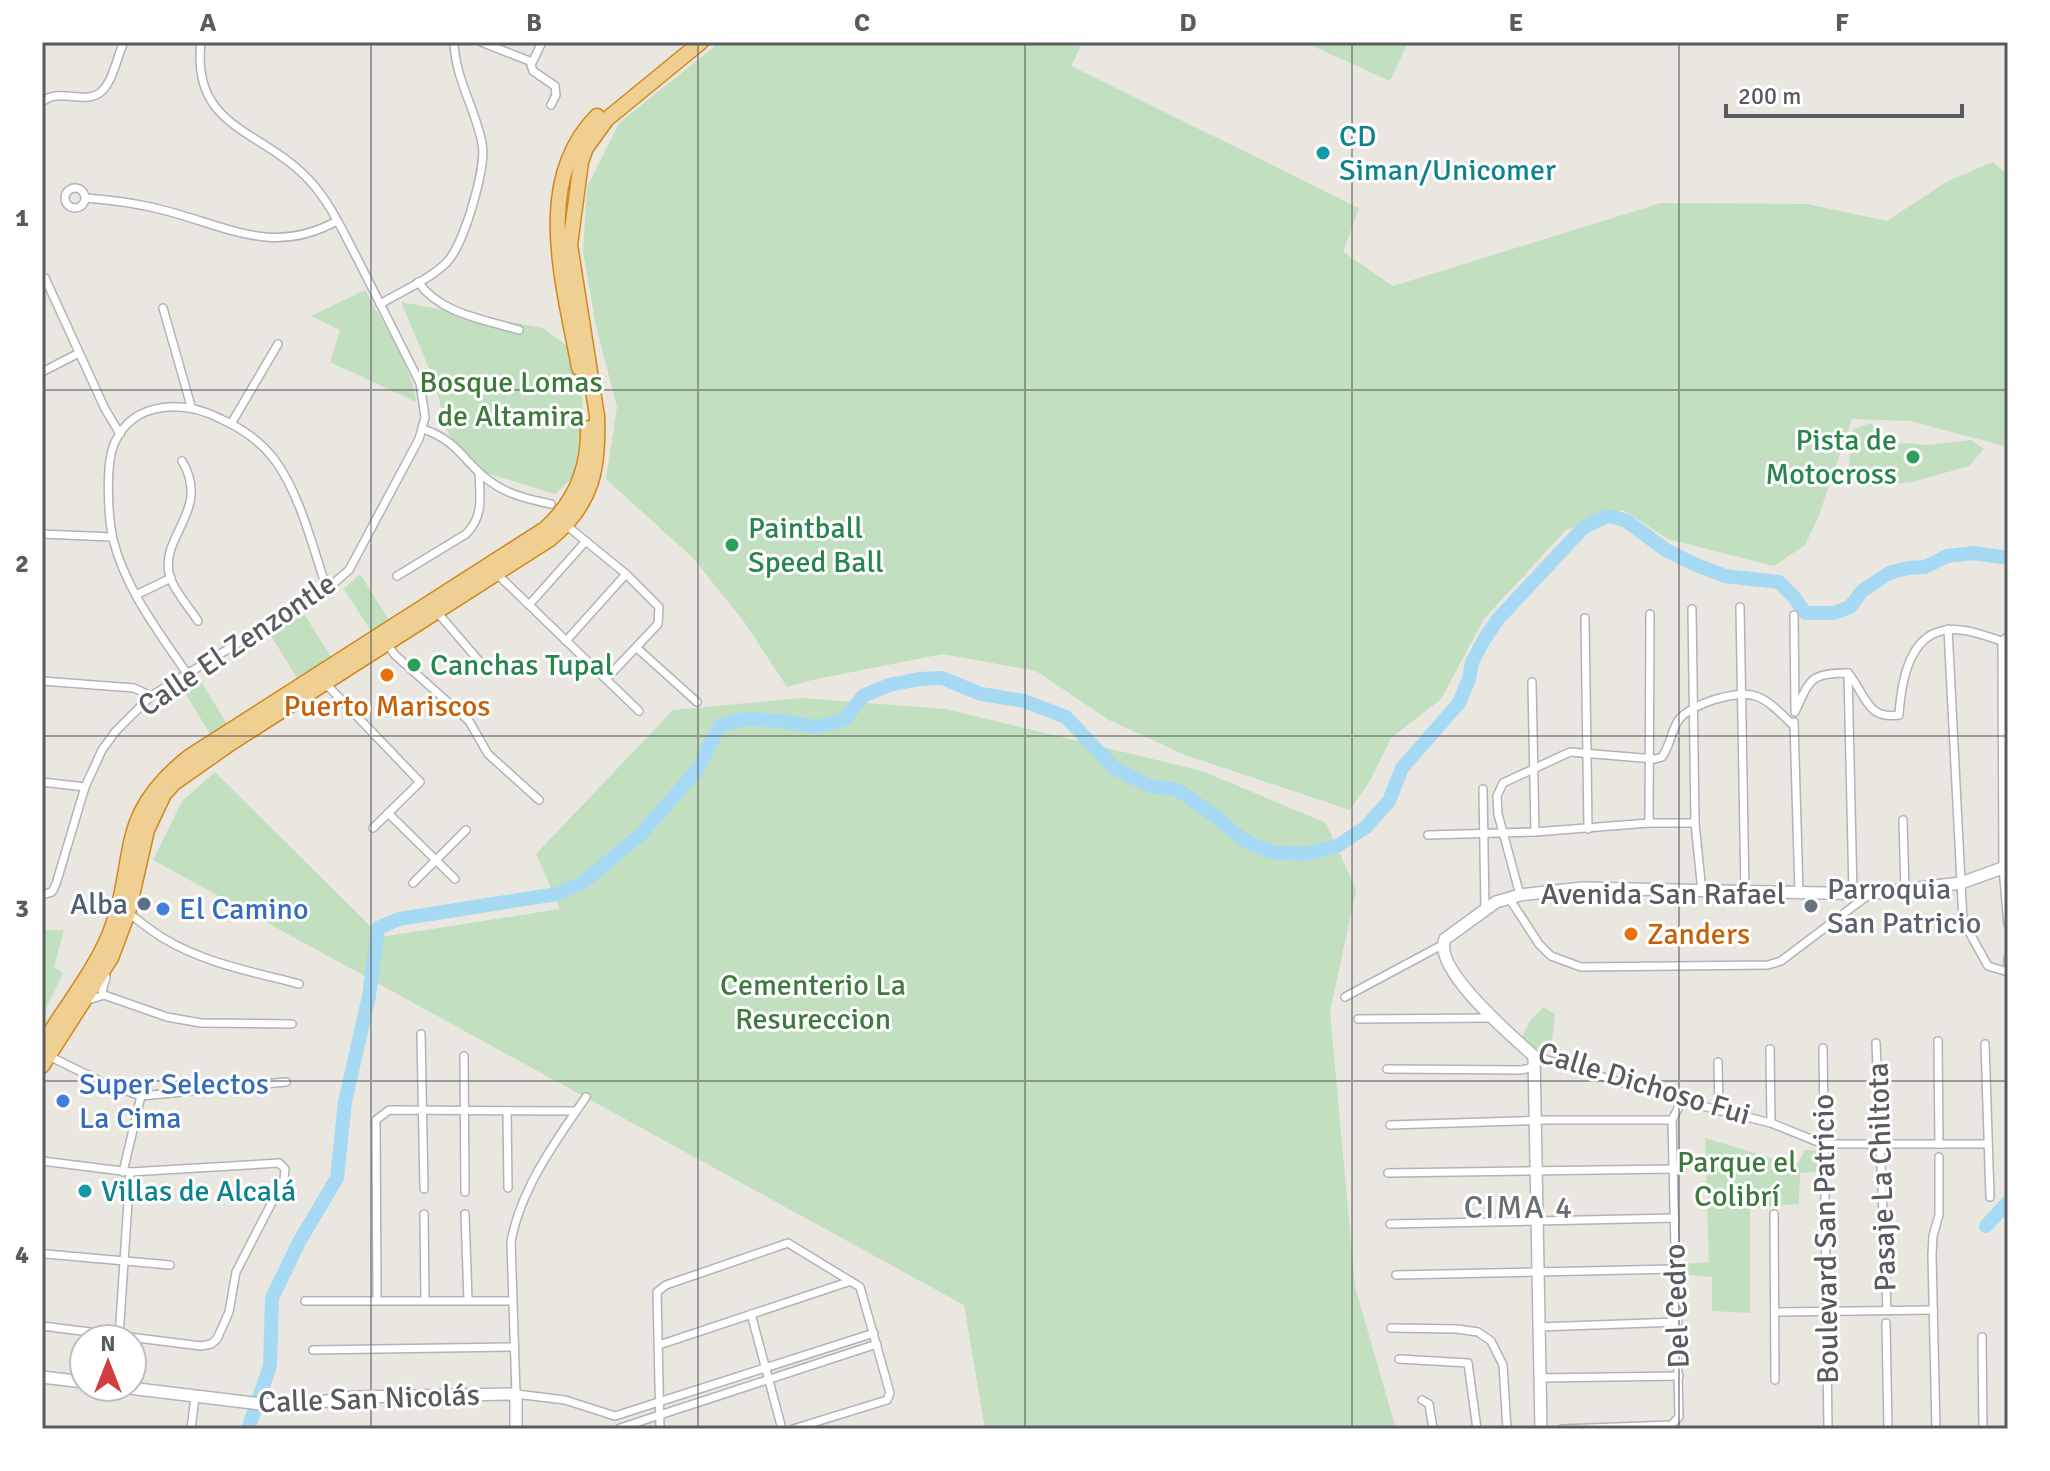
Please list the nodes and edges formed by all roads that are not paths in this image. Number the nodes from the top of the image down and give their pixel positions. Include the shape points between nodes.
1 (454, 42) edge
2 (481, 42) edge
3 (542, 42) edge
4 (687, 42) edge
5 (701, 42) edge
6 (123, 44) dead end
7 (202, 44) edge
8 (532, 62) junction
9 (42, 102) edge
10 (551, 105) dead end
11 (86, 198) dead end
12 (337, 221) junction
13 (45, 278) dead end
14 (418, 282) junction
15 (380, 304) junction
16 (163, 308) dead end
17 (519, 330) dead end
18 (278, 344) dead end
19 (79, 353) junction
20 (42, 372) edge
21 (191, 406) junction
22 (231, 424) junction
23 (423, 429) junction
24 (120, 434) junction
25 (182, 461) dead end
26 (479, 473) junction
27 (551, 504) dead end
28 (566, 524) junction
29 (42, 534) edge
30 (112, 537) junction
31 (586, 541) junction
32 (497, 574) junction
33 (626, 574) junction
34 (397, 576) dead end
35 (171, 578) junction
36 (327, 589) junction
37 (136, 595) junction
38 (529, 605) junction
39 (1740, 607) dead end
40 (1692, 609) dead end
41 (437, 612) junction
42 (1650, 614) dead end
43 (1794, 615) dead end
44 (1585, 618) dead end
45 (198, 621) dead end
46 (1948, 629) junction
47 (2005, 639) edge
48 (566, 641) junction
49 (387, 644) junction
50 (637, 648) junction
51 (480, 662) dead end
52 (186, 672) junction
53 (1848, 673) junction
54 (606, 679) junction
55 (42, 681) edge
56 (1532, 682) dead end
57 (326, 684) junction
58 (1742, 692) junction
59 (151, 696) junction
60 (697, 702) dead end
61 (1694, 708) junction
62 (639, 711) dead end
63 (1795, 712) junction
64 (1794, 726) junction
65 (1587, 752) junction
66 (1648, 758) junction
67 (1532, 769) junction
68 (42, 782) edge
69 (85, 787) junction
70 (1483, 789) dead end
71 (539, 800) dead end
72 (388, 813) junction
73 (1903, 820) dead end
74 (1649, 823) junction
75 (1695, 823) junction
76 (373, 828) dead end
77 (1588, 829) junction
78 (466, 830) dead end
79 (1535, 832) junction
80 (1505, 833) junction
81 (1483, 834) junction
82 (1428, 835) dead end
83 (435, 860) junction
84 (2005, 867) edge
85 (455, 879) dead end
86 (413, 883) dead end
87 (1961, 883) junction
88 (1905, 891) junction
89 (1702, 892) junction
90 (1745, 893) junction
91 (1799, 893) junction
92 (1853, 894) junction
93 (1868, 894) junction
94 (42, 895) edge
95 (1514, 896) junction
96 (1485, 909) junction
97 (128, 913) junction
98 (2008, 924) edge
99 (1442, 945) junction
100 (2008, 958) edge
101 (104, 970) junction
102 (299, 984) dead end
103 (104, 995) junction
104 (1345, 997) dead end
105 (85, 1001) junction
106 (1492, 1018) junction
107 (1358, 1019) dead end
108 (292, 1024) dead end
109 (421, 1034) dead end
110 (1938, 1041) dead end
111 (1876, 1043) dead end
112 (1985, 1044) dead end
113 (1823, 1048) dead end
114 (1770, 1049) dead end
115 (44, 1056) edge
116 (464, 1056) dead end
117 (1534, 1062) junction
118 (1718, 1062) dead end
119 (1387, 1069) dead end
120 (286, 1082) dead end
121 (141, 1096) junction
122 (586, 1097) dead end
123 (1682, 1101) junction
124 (422, 1110) junction
125 (464, 1110) junction
126 (507, 1111) junction
127 (576, 1111) junction
128 (1719, 1111) junction
129 (1672, 1120) junction
130 (1535, 1121) junction
131 (1771, 1123) junction
132 (1390, 1125) dead end
133 (1823, 1144) junction
134 (1882, 1144) junction
135 (1939, 1144) junction
136 (1988, 1144) junction
137 (1939, 1157) dead end
138 (42, 1161) edge
139 (1674, 1169) junction
140 (126, 1172) junction
141 (1388, 1173) dead end
142 (1536, 1173) junction
143 (508, 1188) dead end
144 (424, 1189) dead end
145 (465, 1192) dead end
146 (1990, 1197) dead end
147 (424, 1214) dead end
148 (465, 1214) dead end
149 (1774, 1214) dead end
150 (1675, 1218) junction
151 (1537, 1223) junction
152 (1390, 1224) dead end
153 (46, 1254) dead end
154 (123, 1261) junction
155 (170, 1265) dead end
156 (1676, 1269) junction
157 (1538, 1273) junction
158 (1396, 1275) dead end
159 (851, 1281) junction
160 (377, 1300) junction
161 (425, 1300) junction
162 (468, 1300) junction
163 (305, 1301) dead end
164 (512, 1301) junction
165 (1887, 1310) junction
166 (1933, 1310) junction
167 (1828, 1311) junction
168 (1775, 1312) junction
169 (751, 1314) junction
170 (1678, 1322) junction
171 (120, 1323) edge
172 (1886, 1323) dead end
173 (42, 1326) edge
174 (1539, 1327) junction
175 (1391, 1328) dead end
176 (68, 1330) edge
177 (874, 1333) junction
178 (1982, 1337) dead end
179 (148, 1340) edge
180 (877, 1344) junction
181 (659, 1345) junction
182 (514, 1347) junction
183 (313, 1350) dead end
184 (1399, 1359) dead end
185 (765, 1369) junction
186 (1679, 1376) junction
187 (42, 1377) edge
188 (1540, 1378) junction
189 (767, 1379) junction
190 (68, 1380) edge
191 (1775, 1380) dead end
192 (148, 1391) edge
193 (516, 1394) junction
194 (195, 1397) junction
195 (1422, 1400) dead end
196 (660, 1403) junction
197 (660, 1414) junction
198 (615, 1416) junction
199 (619, 1428) edge
200 (191, 1429) edge
201 (516, 1429) edge
202 (660, 1429) edge
203 (782, 1429) edge
204 (793, 1429) edge
205 (1433, 1429) edge
206 (1477, 1429) edge
207 (1507, 1429) edge
208 (1541, 1429) edge
209 (1562, 1429) edge
210 (1828, 1429) edge
211 (1888, 1429) edge
212 (1936, 1429) edge
213 (1983, 1429) edge

1 - 14 street via 456,68 482,144 482,175 450,259
2 - 8 street
3 - 8 street
4 - 115 highway via 593,120 565,169 558,240 588,419 582,477 567,506 545,529 500,560 166,776 135,824 110,934
5 - 28 highway via 607,119 581,162 570,245 597,416 597,452 589,489
6 - 9 street via 99,93 58,95
7 - 12 street via 201,81 209,100 309,179
8 - 10 street via 533,71 555,86
11 - 12 street via 157,208 267,239 300,237
12 - 15 street
13 - 19 street
14 - 15 street
14 - 17 street via 450,310
15 - 23 street via 420,383
16 - 21 street
18 - 22 street
19 - 20 street
19 - 24 street
21 - 22 street
21 - 24 street via 149,411
22 - 36 street via 263,446 282,470
23 - 26 street via 452,443
23 - 36 street, Calle El Zenzontle via 349,570
24 - 30 street via 110,462
25 - 35 street via 193,490 171,554
26 - 27 street via 514,495
26 - 34 street via 481,507 473,527
28 - 31 street
28 - 32 highway
29 - 30 street
30 - 37 street
31 - 33 street
31 - 38 street
32 - 38 street
32 - 41 highway
33 - 48 street
33 - 50 street via 660,612 658,624
35 - 37 street
35 - 45 street
36 - 52 street, Calle El Zenzontle
37 - 52 street
38 - 48 street
39 - 58 street
40 - 61 street
41 - 49 highway
41 - 51 street
42 - 66 street
43 - 63 street
44 - 65 street
46 - 47 street
46 - 53 street via 1930,635 1910,657 1899,715 1885,717 1870,708
46 - 87 street
47 - 84 street
48 - 54 street
49 - 57 highway
49 - 71 street via 469,721 488,754
50 - 54 street
50 - 60 street
52 - 59 street, Calle El Zenzontle
53 - 63 street via 1825,673 1810,681
53 - 92 street
54 - 62 street
55 - 59 street via 134,688
56 - 67 street
57 - 72 street via 420,782
57 - 97 highway via 202,763 164,794 144,839
58 - 61 street
58 - 64 street via 1773,705
58 - 90 street
59 - 69 street, Calle El Zenzontle via 115,732
61 - 66 street via 1677,721 1662,757
61 - 75 street
63 - 64 street
64 - 91 street
65 - 66 street
65 - 67 street via 1570,752
65 - 77 street
66 - 74 street
67 - 79 street
67 - 80 street via 1503,783 1497,796
68 - 69 street
69 - 94 street, Calle El Zenzontle via 52,892
70 - 81 street
72 - 76 street
72 - 83 street
73 - 88 street
74 - 75 street
74 - 77 street
75 - 89 street
77 - 79 street
78 - 83 street
79 - 80 street
80 - 81 street
80 - 95 street
81 - 82 street
81 - 96 street
83 - 85 street
83 - 86 street
84 - 87 street, Avenida San Rafael
84 - 98 street
87 - 88 street, Avenida San Rafael
87 - 100 street via 1963,921 1988,966 2008,972
88 - 93 street, Avenida San Rafael
89 - 90 street, Avenida San Rafael
89 - 95 street, Avenida San Rafael via 1582,888
90 - 91 street, Avenida San Rafael
91 - 92 street, Avenida San Rafael
92 - 93 street, Avenida San Rafael
93 - 95 street via 1781,961 1667,967 1581,967 1551,956
95 - 96 street, Avenida San Rafael
96 - 99 street, Avenida San Rafael
97 - 101 highway
97 - 102 street via 189,951
99 - 104 street, Avenida San Rafael
99 - 106 street, Calle Dichoso Fui via 1449,967
101 - 103 street
101 - 105 highway
103 - 105 street
103 - 108 street via 201,1023
105 - 115 highway
106 - 107 street
106 - 117 street, Calle Dichoso Fui
109 - 124 street
110 - 135 street
111 - 134 street, Pasaje La Chiltota
112 - 136 street
113 - 133 street, Boulevard San Patricio
114 - 131 street
115 - 121 street
116 - 125 street
117 - 119 street via 1521,1070
117 - 123 street, Calle Dichoso Fui
117 - 130 street
118 - 128 street
120 - 121 street
121 - 140 street
122 - 127 street
123 - 128 street, Calle Dichoso Fui
123 - 129 street
124 - 125 street
124 - 144 street
124 - 160 street via 389,1110 376,1120
125 - 126 street
125 - 145 street
126 - 127 street
126 - 143 street
127 - 164 street via 515,1219
128 - 131 street, Calle Dichoso Fui
129 - 130 street
129 - 139 street, Del Cedro
130 - 132 street
130 - 142 street
131 - 133 street, Calle Dichoso Fui
133 - 134 street, Calle Dichoso Fui
133 - 167 street, Boulevard San Patricio
134 - 135 street, Calle Dichoso Fui
134 - 165 street, Pasaje La Chiltota
135 - 136 street, Calle Dichoso Fui
136 - 146 street
137 - 166 street
138 - 140 street
139 - 142 street
139 - 150 street, Del Cedro
140 - 154 street
140 - 179 street via 279,1163 285,1169 236,1272 229,1312 217,1339 201,1346
141 - 142 street
142 - 151 street
147 - 161 street
148 - 162 street
149 - 168 street
150 - 151 street
150 - 156 street, Del Cedro
151 - 152 street
151 - 157 street
153 - 154 street
154 - 155 street
154 - 171 street
156 - 157 street
156 - 170 street, Del Cedro
157 - 158 street
157 - 174 street
159 - 169 street
159 - 177 street via 860,1287
159 - 181 street via 784,1244 660,1288
160 - 161 street
160 - 163 street
161 - 162 street
162 - 164 street
164 - 182 street
165 - 166 street
165 - 167 street
166 - 212 street
167 - 168 street
167 - 210 street, Boulevard San Patricio
168 - 191 street
169 - 181 street
169 - 185 street
170 - 174 street
170 - 186 street, Del Cedro
172 - 211 street, Pasaje La Chiltota
173 - 176 street
174 - 188 street
175 - 207 street via 1457,1329 1478,1332 1491,1341 1503,1365
177 - 180 street
177 - 185 street
178 - 213 street
180 - 189 street
180 - 204 street via 890,1393 887,1400
181 - 196 street
182 - 183 street
182 - 193 street
184 - 206 street via 1468,1363
185 - 189 street
185 - 196 street
186 - 188 street
186 - 209 street, Del Cedro via 1679,1417 1671,1425
187 - 190 street
188 - 208 street
189 - 197 street
189 - 203 street
192 - 194 street, Calle San Nicolás
193 - 194 street, Calle San Nicolás via 354,1397 296,1406
193 - 198 street, Calle San Nicolás via 565,1400
193 - 201 street
194 - 200 street
195 - 205 street via 1429,1404
196 - 197 street
196 - 198 street
197 - 199 street
197 - 202 street
198 - 199 street

